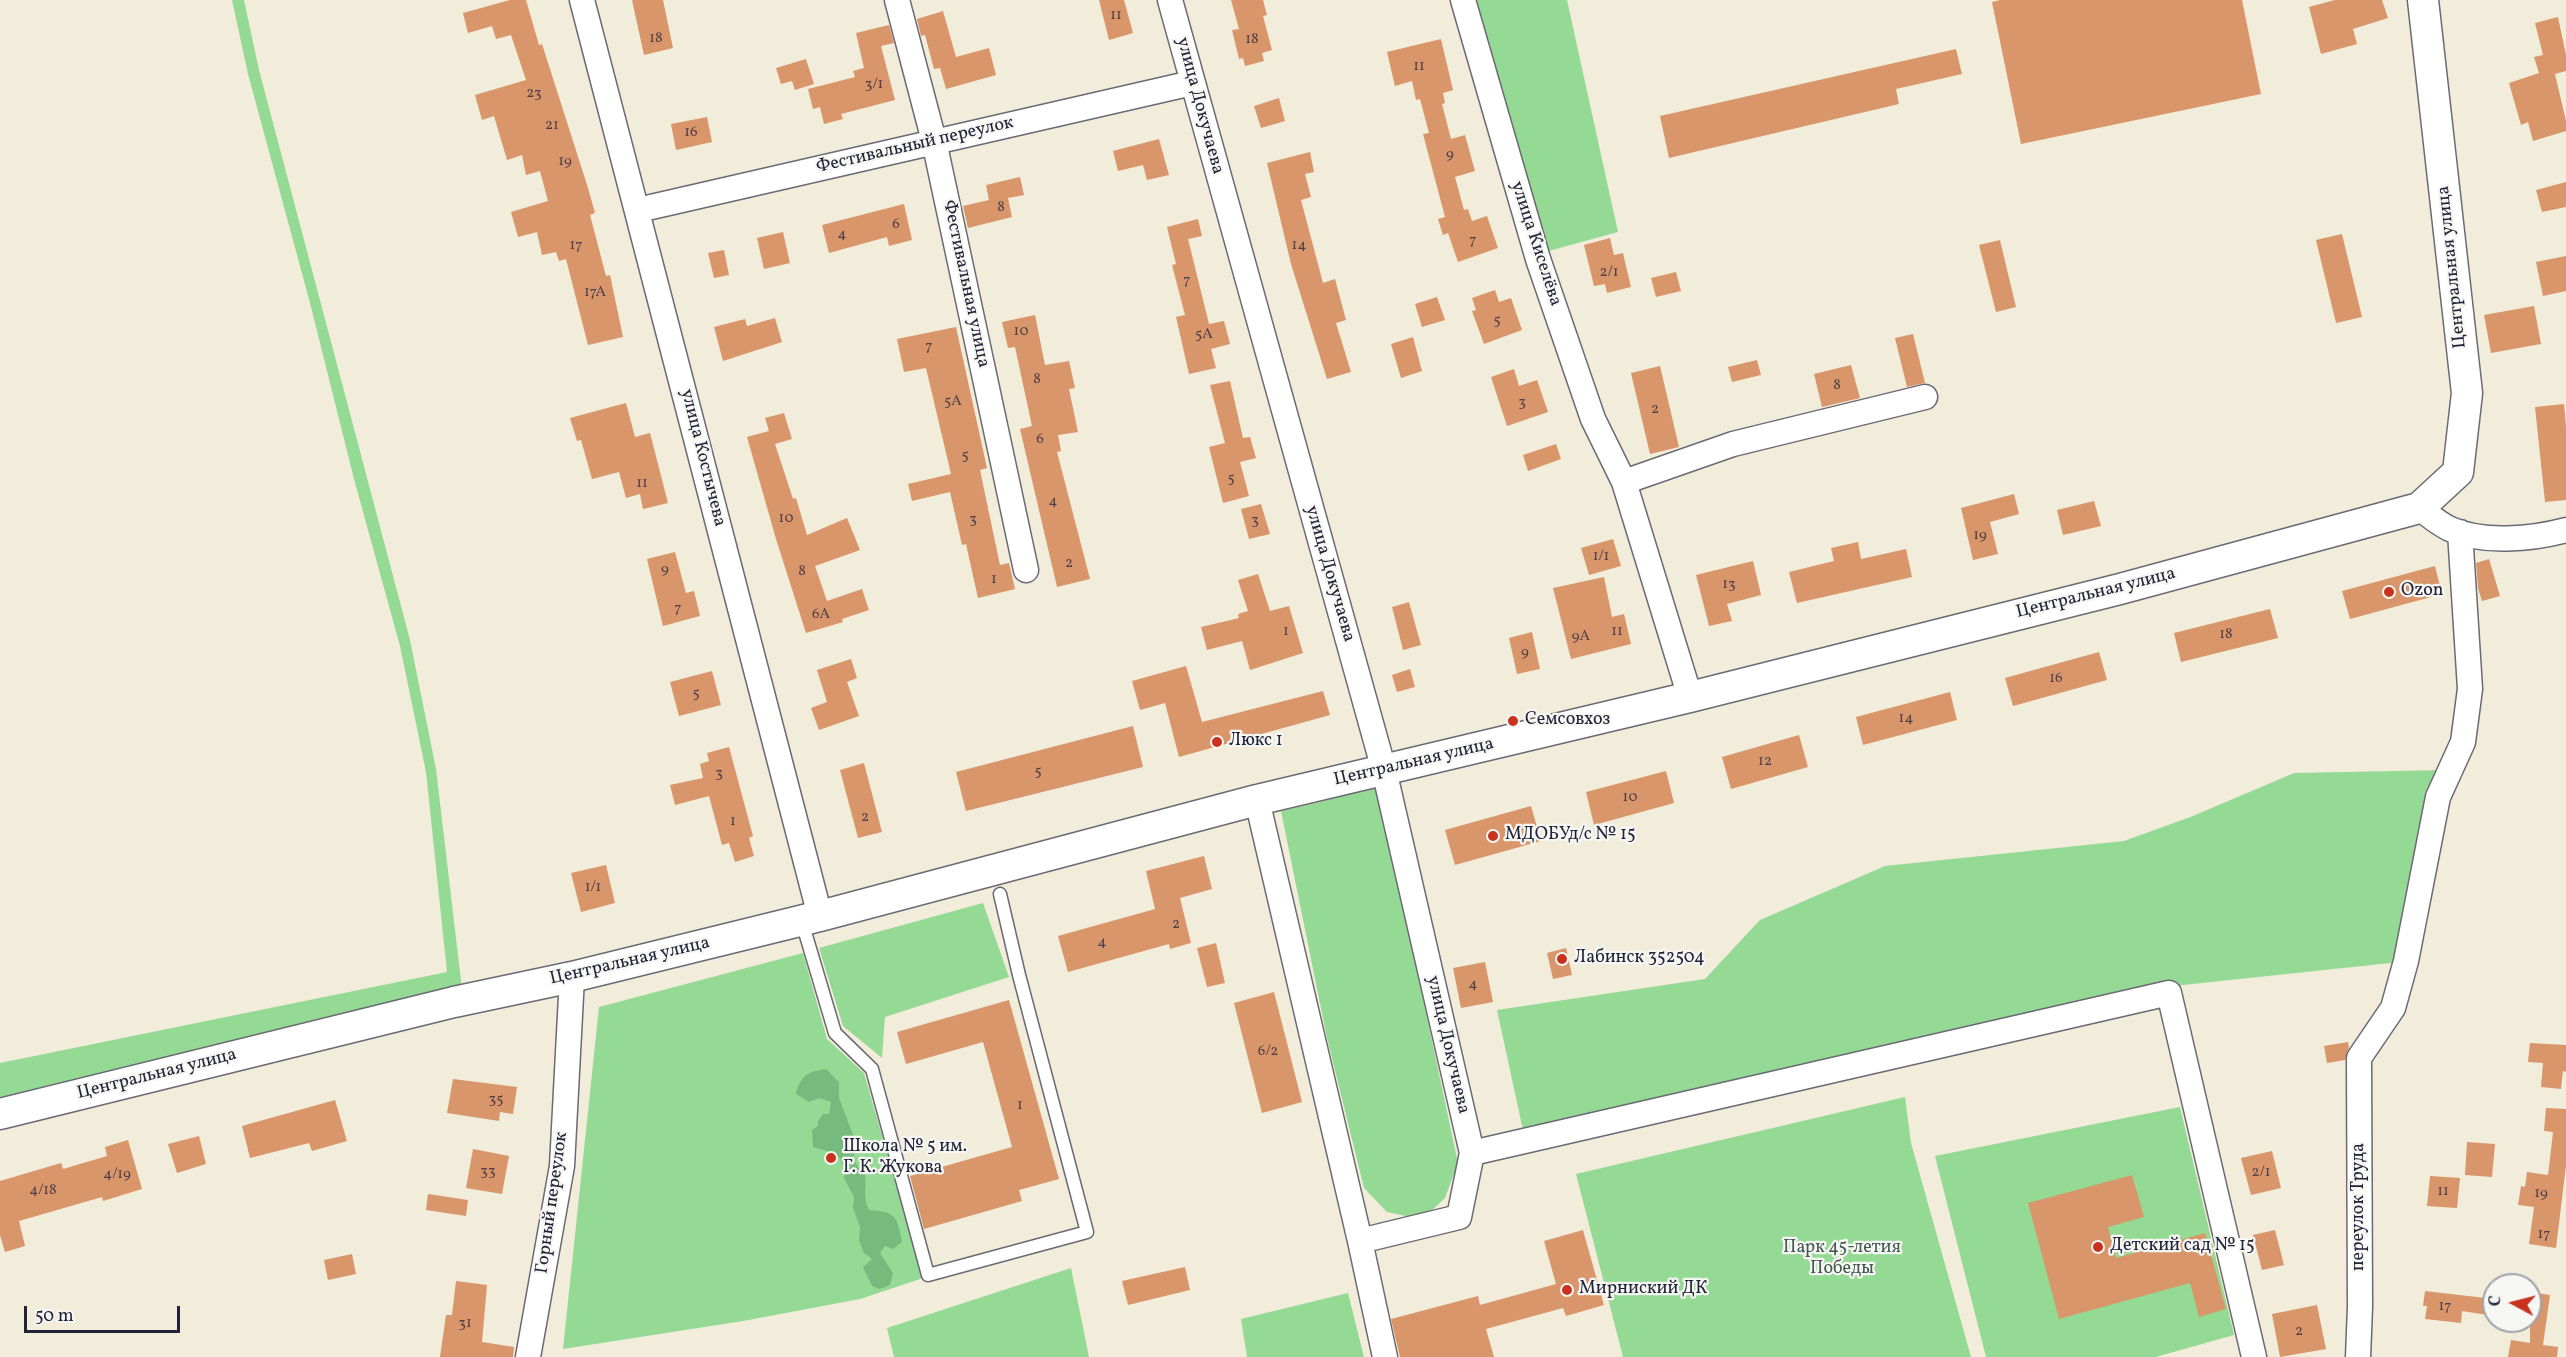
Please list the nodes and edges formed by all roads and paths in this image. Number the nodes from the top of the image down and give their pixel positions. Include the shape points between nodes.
1 (582, 0) edge
2 (897, 0) edge
3 (1170, 0) edge
4 (1463, 0) edge
5 (2423, 0) edge
6 (1192, 83) junction
7 (934, 141) junction
8 (638, 210) junction
9 (1925, 397) dead end
10 (1624, 482) junction
11 (2419, 508) junction
12 (2566, 530) edge
13 (2460, 532) junction
14 (1026, 570) dead end
15 (1690, 697) junction
16 (1384, 770) junction
17 (1257, 800) junction
18 (1000, 894) dead end
19 (811, 918) junction
20 (572, 977) junction
21 (0, 1114) edge
22 (1472, 1153) junction
23 (1360, 1241) junction
24 (528, 1357) edge
25 (1385, 1357) edge
26 (2254, 1357) edge
27 (2358, 1357) edge

1 - 8 street, улица Костычева
2 - 7 street, Фестивальная улица
3 - 6 street, улица Докучаева
4 - 10 street, улица Киселёва via 1538,260 1593,419
5 - 11 street, Центральная улица via 2467,393 2458,472
6 - 7 street, Фестивальный переулок
6 - 16 street, улица Докучаева
7 - 8 street, Фестивальный переулок
7 - 14 street, Фестивальная улица
8 - 19 street, улица Костычева
9 - 10 street via 1733,444
10 - 15 street, улица Киселёва
11 - 13 street
11 - 15 street, Центральная улица via 2108,592
12 - 13 street via 2534,538
13 - 27 street, переулок Труда via 2470,689 2463,742 2438,797 2406,961 2392,1008 2359,1058
15 - 16 street, Центральная улица
16 - 17 street, Центральная улица
16 - 22 street, улица Докучаева
17 - 19 street, Центральная улица
17 - 23 street
18 - 19 lane via 1086,1232 928,1275 872,1069 835,1033
19 - 20 street, Центральная улица
20 - 21 street, Центральная улица via 454,1002
20 - 24 street, Горный переулок via 562,1166
22 - 23 street via 1459,1217
22 - 26 street via 2169,993
23 - 25 street

